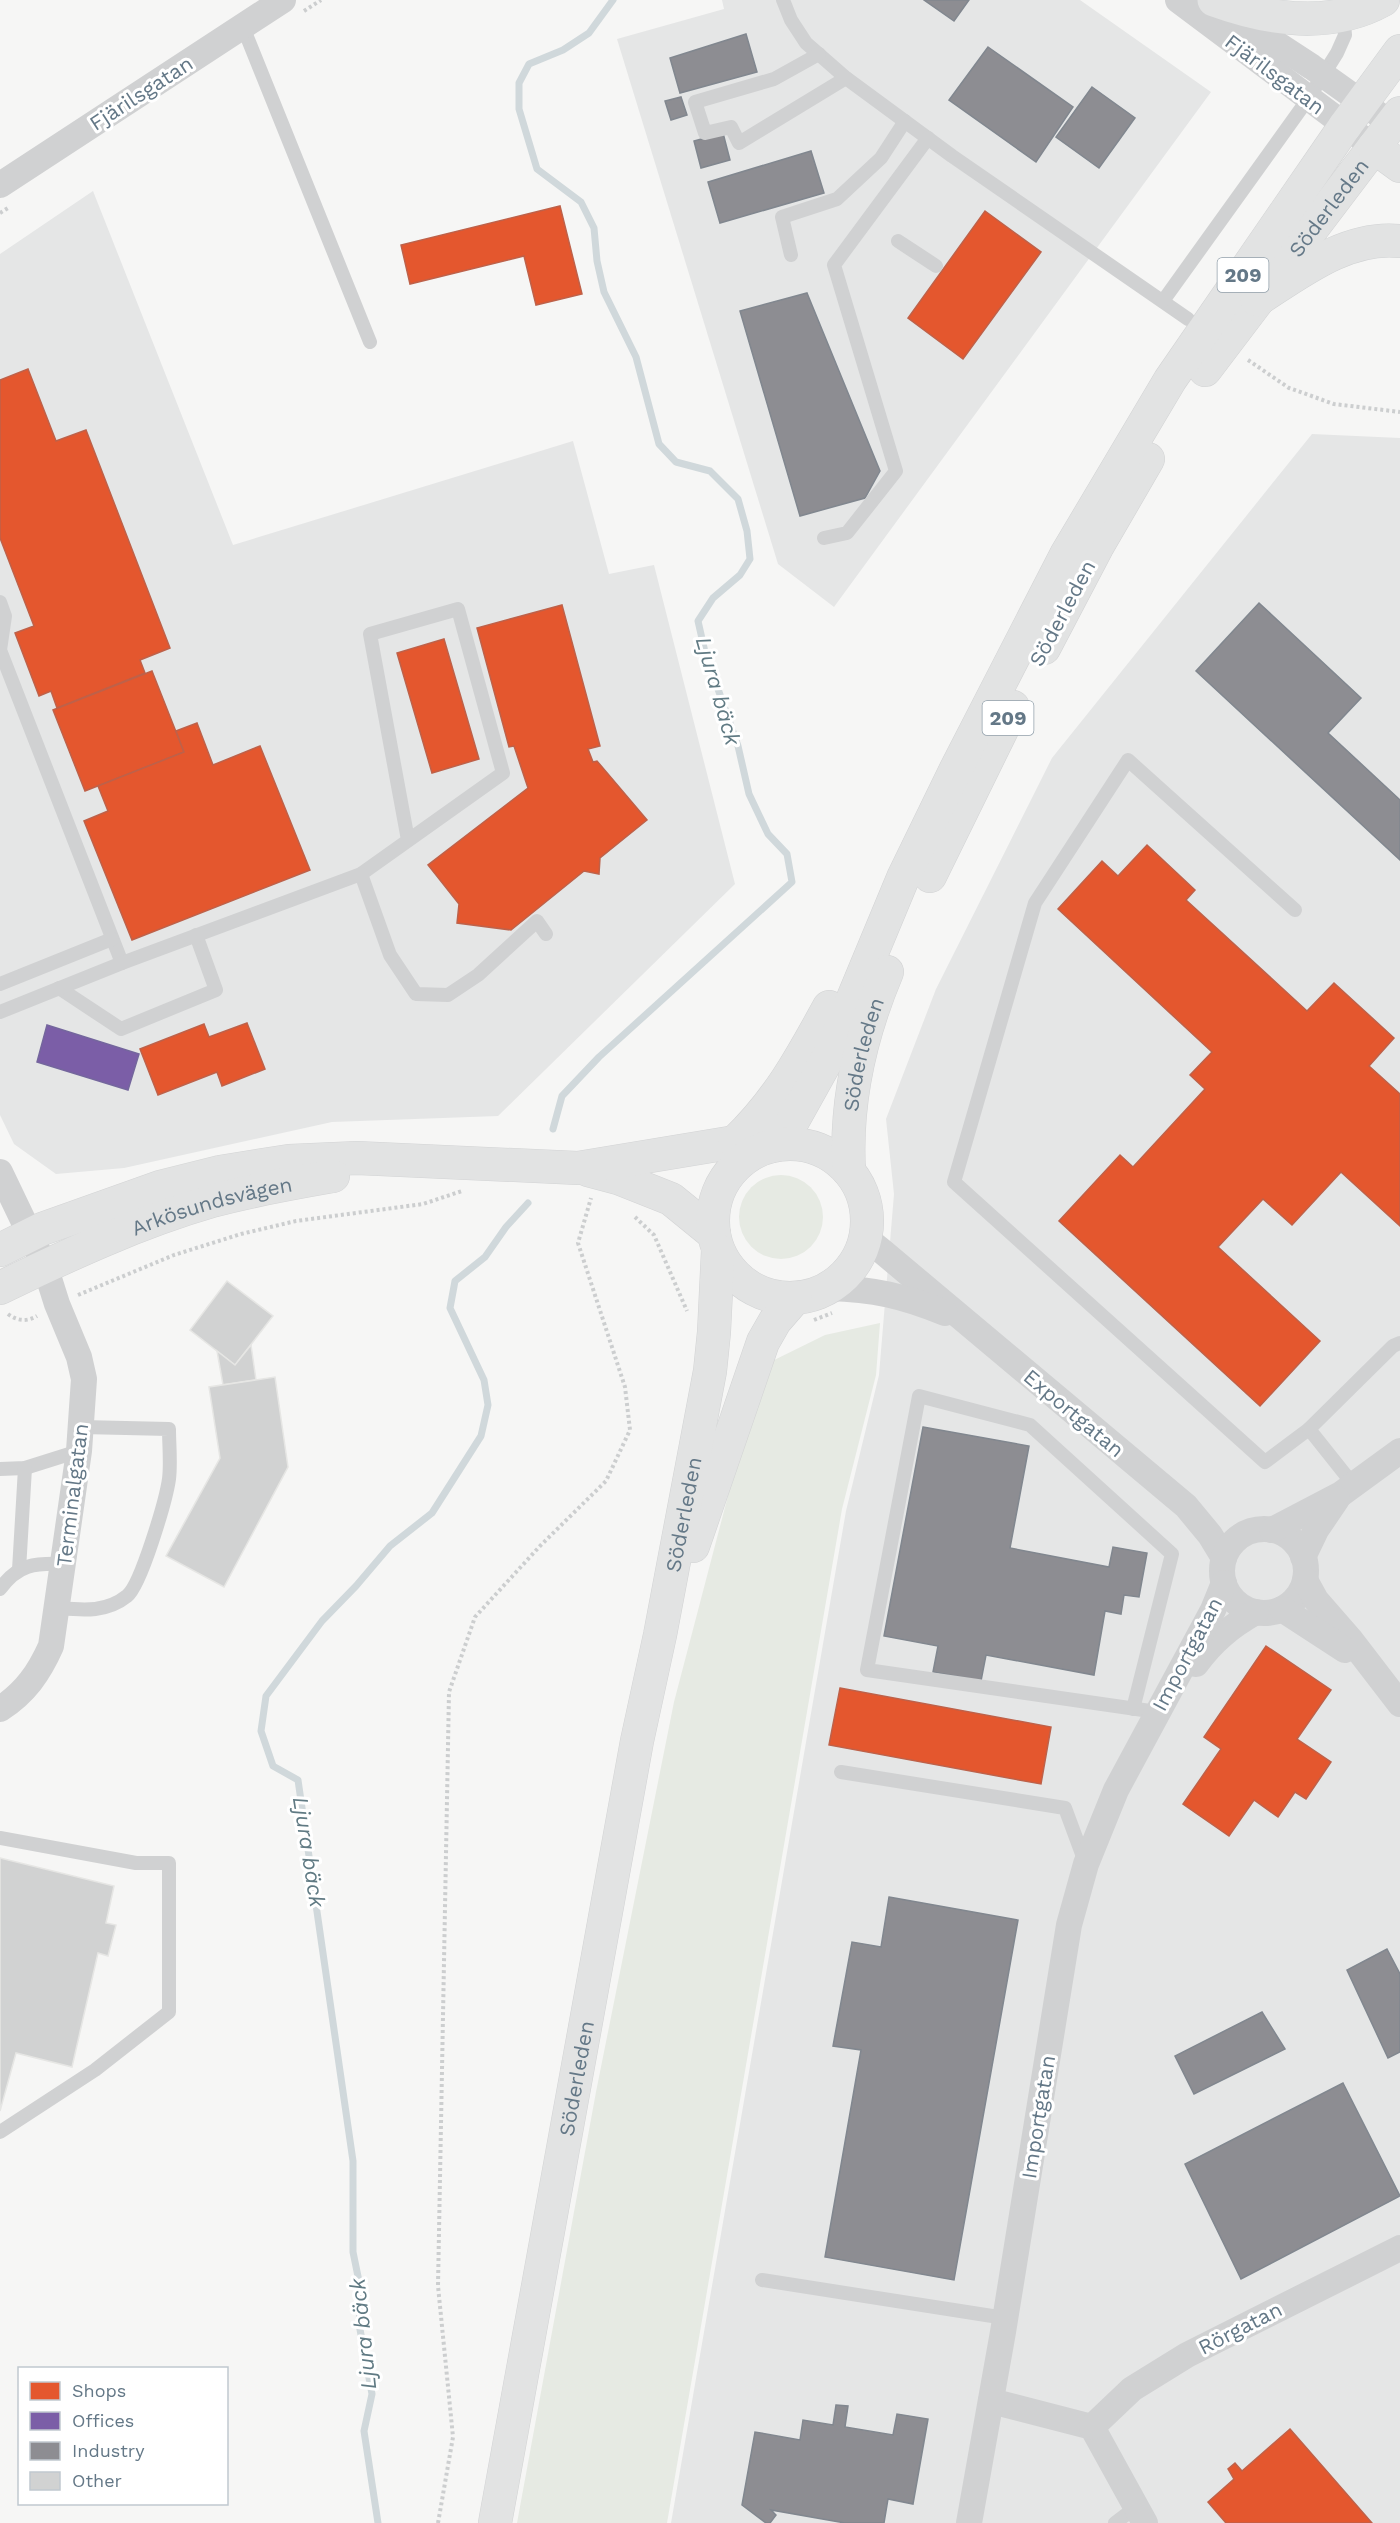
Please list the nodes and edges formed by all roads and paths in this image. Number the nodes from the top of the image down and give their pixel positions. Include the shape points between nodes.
1 (283, 0) edge
2 (783, 0) edge
3 (1178, 0) edge
4 (1209, 0) edge
5 (1214, 0) edge
6 (1383, 0) edge
7 (1342, 8) edge
8 (243, 27) junction
9 (1400, 51) edge
10 (819, 54) junction
11 (1323, 75) junction
12 (846, 78) junction
13 (1308, 99) junction
14 (1353, 115) junction
15 (904, 121) junction
16 (1393, 136) edge
17 (928, 138) junction
18 (0, 185) edge
19 (898, 241) dead end
20 (1400, 241) edge
21 (791, 255) dead end
22 (936, 266) dead end
23 (1257, 300) junction
24 (1163, 301) junction
25 (1188, 319) dead end
26 (370, 342) dead end
27 (1240, 355) dead end
28 (1400, 412) edge
29 (824, 538) dead end
30 (0, 602) edge
31 (408, 840) junction
32 (361, 874) junction
33 (903, 878) junction
34 (1295, 910) dead end
35 (546, 934) dead end
36 (196, 935) junction
37 (112, 939) junction
38 (122, 963) junction
39 (0, 984) edge
40 (59, 988) junction
41 (0, 1012) edge
42 (735, 1142) junction
43 (776, 1145) junction
44 (436, 1162) junction
45 (849, 1171) junction
46 (0, 1172) edge
47 (580, 1182) junction
48 (471, 1189) dead end
49 (591, 1198) junction
50 (597, 1200) dead end
51 (633, 1215) dead end
52 (866, 1232) junction
53 (30, 1234) junction
54 (716, 1242) junction
55 (0, 1250) edge
56 (45, 1266) junction
57 (2, 1299) edge
58 (834, 1300) junction
59 (57, 1304) junction
60 (791, 1305) junction
61 (962, 1320) junction
62 (714, 1332) junction
63 (1400, 1343) edge
64 (1309, 1430) junction
65 (80, 1439) junction
66 (1400, 1451) edge
67 (26, 1467) junction
68 (0, 1469) edge
69 (1347, 1489) junction
70 (1186, 1506) junction
71 (1272, 1530) junction
72 (1245, 1534) junction
73 (63, 1564) junction
74 (1304, 1568) junction
75 (20, 1570) junction
76 (1224, 1571) junction
77 (0, 1589) edge
78 (57, 1608) junction
79 (1282, 1609) junction
80 (1256, 1612) junction
81 (660, 1635) junction
82 (1375, 1671) junction
83 (1400, 1704) edge
84 (0, 1709) edge
85 (1146, 1715) junction
86 (841, 1772) dead end
87 (0, 1838) edge
88 (1086, 1864) junction
89 (0, 2132) edge
90 (1400, 2248) edge
91 (762, 2280) dead end
92 (1005, 2318) junction
93 (991, 2401) junction
94 (1092, 2427) junction
95 (1141, 2515) edge
96 (438, 2523) edge
97 (495, 2523) edge
98 (969, 2523) edge
99 (1115, 2523) edge

1 - 8 street, Fjärilsgatan
2 - 10 lane via 806,43
3 - 13 street, Fjärilsgatan
4 - 11 street, Fjärilsgatan
5 - 7 main road via 1275,16 1311,20
6 - 7 main road via 1369,8
7 - 11 lane via 1345,36
8 - 18 street, Fjärilsgatan
8 - 26 lane
9 - 14 main road, Söderleden / 209
10 - 12 lane
10 - 12 lane via 774,79 695,102 705,133 731,127 739,143
11 - 13 lane
11 - 14 street, Fjärilsgatan
12 - 15 lane
13 - 14 street, Fjärilsgatan
13 - 24 lane
14 - 16 street, Fjärilsgatan
14 - 33 main road, Söderleden / 209 via 1170,380 1101,494 1066,555
15 - 17 lane
15 - 21 lane via 881,158 837,199 782,217
16 - 23 main road, Söderleden / 209
17 - 24 lane
17 - 29 lane via 834,265 896,471 848,533
19 - 22 lane
20 - 23 main road via 1344,249 1309,266
23 - 45 main road, Söderleden / 209 via 1190,391 1097,547 927,882 877,996 864,1036 848,1116
24 - 25 lane
27 - 28 path via 1289,388 1334,404
30 - 37 lane via 5,616 0,650
31 - 31 lane via 503,773 458,609 370,634
31 - 32 lane
32 - 35 lane via 390,955 416,994 448,995 478,975 537,921
32 - 36 lane
33 - 42 main road, Söderleden / 209 via 792,1074 765,1113
33 - 43 main road, Söderleden / 209 via 829,1056
34 - 64 lane via 1128,760 1035,903 954,1182 1265,1462
36 - 38 lane
36 - 40 lane via 216,990 121,1029
37 - 38 lane
37 - 39 lane
38 - 40 lane
40 - 41 lane
42 - 43 main road, Arkösundsvägen
42 - 47 main road, Arkösundsvägen
43 - 45 main road, Arkösundsvägen via 811,1147 831,1156
43 - 54 main road, Söderleden via 742,1160 730,1172 715,1202
44 - 47 main road, Arkösundsvägen
44 - 53 main road, Arkösundsvägen via 357,1158 289,1161 231,1170 160,1187
44 - 56 main road, Arkösundsvägen via 337,1175 212,1201
45 - 52 main road via 864,1200
46 - 53 street, Terminalgatan
47 - 49 path
47 - 54 main road, Arkösundsvägen via 618,1178 671,1199
48 - 59 path via 423,1204 296,1221 241,1234 174,1255
49 - 50 path
49 - 96 path via 578,1243 625,1387 630,1430 606,1481 475,1617 449,1692 438,2286 453,2437
51 - 62 path via 654,1235 663,1251 694,1324 700,1330
52 - 58 main road via 862,1249
52 - 61 street, Exportgatan via 873,1244
53 - 55 main road, Arkösundsvägen
53 - 56 street, Terminalgatan
54 - 60 main road, Arkösundsvägen via 729,1270 746,1285
54 - 62 main road, Söderleden
56 - 57 main road, Arkösundsvägen
56 - 59 street, Terminalgatan
57 - 59 path via 18,1320 30,1320
58 - 60 main road
58 - 60 path
58 - 61 street, Exportgatan via 864,1289 889,1293
59 - 65 street, Terminalgatan via 84,1379
60 - 81 main road, Söderleden via 751,1315 731,1367 690,1554
61 - 70 street, Exportgatan
62 - 81 main road, Söderleden
63 - 64 lane
64 - 69 lane
65 - 67 lane
65 - 73 street, Terminalgatan
65 - 78 lane via 169,1429 169,1479 141,1573 129,1595 91,1611
66 - 69 street
67 - 68 lane
67 - 75 lane
69 - 71 street
69 - 74 street via 1316,1530
70 - 72 street, Exportgatan
70 - 76 street, Exportgatan via 1210,1535
71 - 72 street
71 - 74 street via 1291,1539
72 - 76 street via 1232,1544
73 - 75 lane
73 - 78 street, Terminalgatan
74 - 79 street via 1296,1597
74 - 82 street via 1322,1607
75 - 77 lane via 10,1575
76 - 80 street via 1236,1602
76 - 85 street, Importgatan via 1213,1610
78 - 84 street, Terminalgatan via 51,1646 42,1666 30,1684
79 - 80 street
79 - 82 street
80 - 85 street, Importgatan via 1213,1642
81 - 97 main road, Söderleden via 637,1741
82 - 83 street
85 - 85 lane via 867,1670 919,1396 1030,1425 1172,1554
85 - 88 street, Importgatan
86 - 88 lane via 1065,1808
87 - 89 lane via 136,1863 169,1863 169,2012 95,2070
88 - 92 street, Importgatan via 1069,1925
90 - 94 street, Rörgatan via 1186,2355 1132,2389
91 - 92 lane
92 - 93 street, Importgatan
93 - 94 street
93 - 98 street, Importgatan
94 - 95 street
95 - 99 lane

